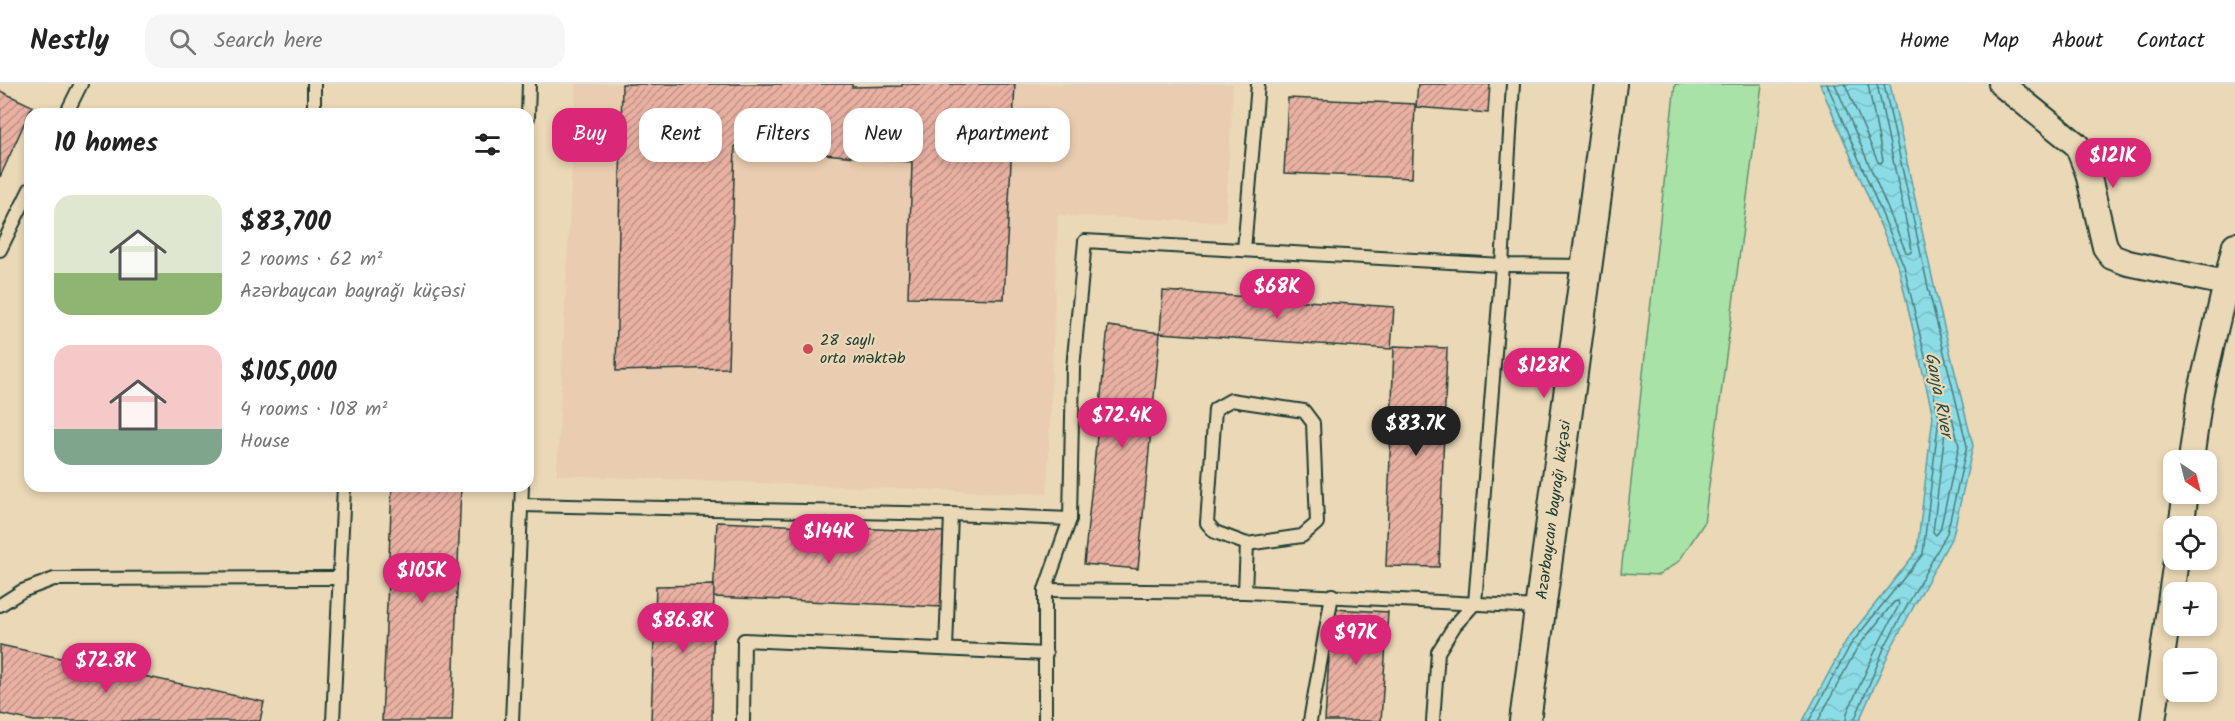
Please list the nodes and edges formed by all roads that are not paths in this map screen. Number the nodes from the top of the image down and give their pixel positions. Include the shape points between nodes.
1 (81, 84) edge
2 (314, 84) edge
3 (529, 84) edge
4 (1258, 84) edge
5 (1513, 84) edge
6 (1611, 84) edge
7 (2001, 84) edge
8 (69, 108) edge
9 (314, 108) edge
10 (528, 108) edge
11 (24, 201) edge
12 (2235, 245) edge
13 (0, 250) edge
14 (1244, 250) junction
15 (1502, 265) junction
16 (1587, 266) junction
17 (2226, 283) junction
18 (2192, 450) edge
19 (344, 492) edge
20 (522, 492) edge
21 (521, 505) junction
22 (951, 514) junction
23 (1070, 519) junction
24 (1247, 544) junction
25 (2175, 570) edge
26 (340, 578) junction
27 (1045, 590) junction
28 (1245, 592) junction
29 (1332, 595) junction
30 (1475, 603) junction
31 (0, 605) edge
32 (1540, 607) junction
33 (946, 650) junction
34 (1046, 654) junction
35 (333, 721) edge
36 (512, 721) edge
37 (743, 721) edge
38 (1045, 721) edge
39 (1310, 721) edge
40 (1433, 721) edge
41 (1525, 721) edge
42 (2153, 721) edge

1 - 8 lane
2 - 9 lane
3 - 10 lane
4 - 14 lane
5 - 15 lane
6 - 16 street, Azərbaycan bayrağı küçəsi
7 - 17 street via 2078,146 2105,247 2112,257
11 - 13 lane
12 - 17 street
14 - 15 lane
14 - 23 lane via 1085,242 1073,368
15 - 16 lane
15 - 30 lane
16 - 32 street, Azərbaycan bayrağı küçəsi
17 - 18 street via 2200,395
19 - 26 lane
20 - 21 lane
21 - 22 lane
21 - 36 lane
22 - 23 lane
22 - 33 lane
23 - 27 lane
24 - 24 lane via 1302,536 1317,523 1313,423 1304,411 1231,400 1215,409 1207,523 1215,532
24 - 28 lane
25 - 42 street
26 - 31 lane via 54,579 22,591
26 - 35 lane
27 - 28 lane
27 - 34 lane
28 - 29 lane
29 - 30 lane
29 - 39 lane
30 - 32 lane
30 - 40 lane via 1438,652
32 - 41 street, Azərbaycan bayrağı küçəsi
33 - 34 lane
33 - 37 lane via 744,640
34 - 38 lane

